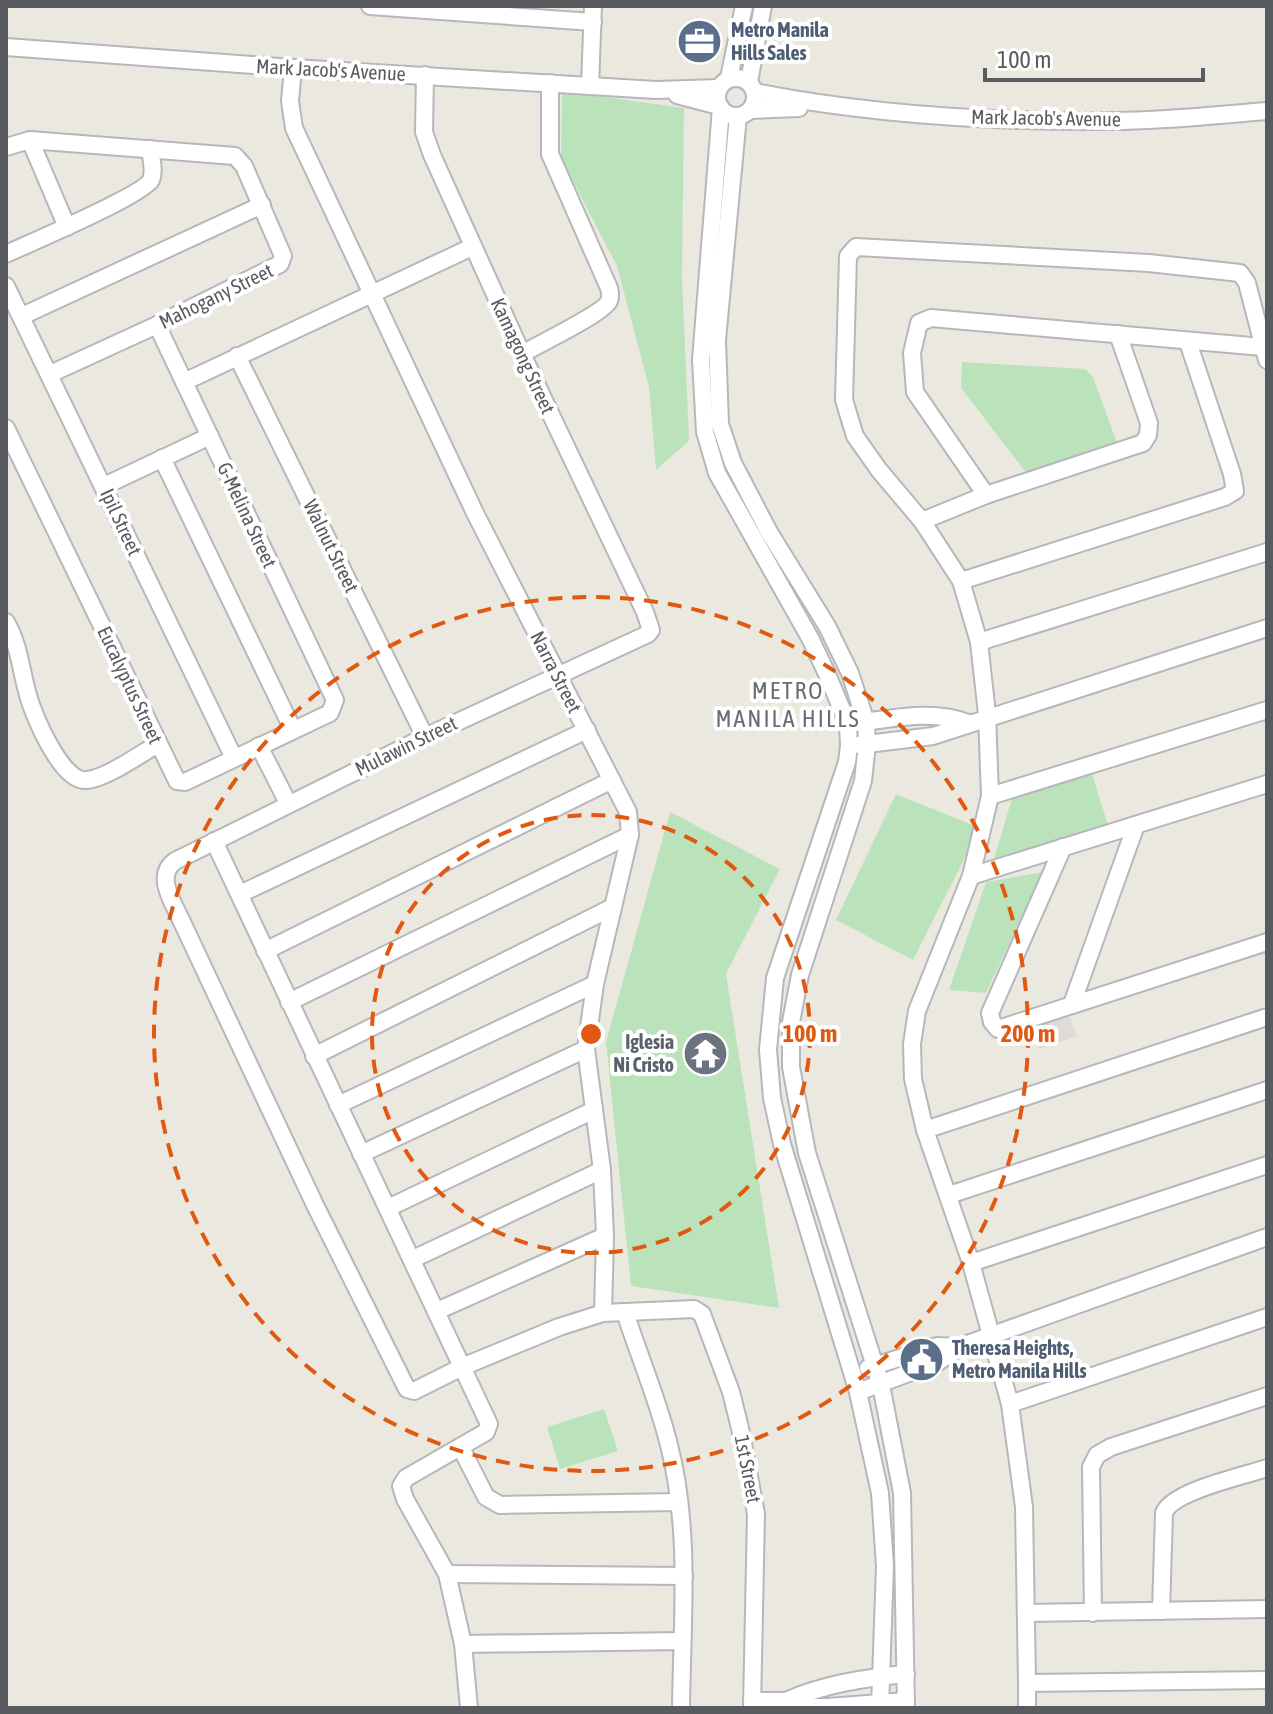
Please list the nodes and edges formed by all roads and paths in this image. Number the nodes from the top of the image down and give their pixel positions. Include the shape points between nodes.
1 (370, 6) edge
2 (744, 6) edge
3 (763, 6) edge
4 (593, 14) edge
5 (6, 47) edge
6 (293, 68) junction
7 (425, 75) junction
8 (550, 83) junction
9 (724, 83) junction
10 (590, 86) junction
11 (752, 87) junction
12 (656, 90) junction
13 (824, 106) junction
14 (720, 107) junction
15 (1267, 111) edge
16 (744, 113) junction
17 (30, 140) junction
18 (6, 147) edge
19 (150, 149) junction
20 (262, 205) junction
21 (67, 227) junction
22 (472, 247) junction
23 (6, 254) edge
24 (6, 286) edge
25 (371, 292) junction
26 (22, 316) junction
27 (157, 325) junction
28 (1118, 334) junction
29 (1188, 342) junction
30 (522, 354) junction
31 (1265, 354) edge
32 (237, 356) junction
33 (50, 374) junction
34 (184, 382) junction
35 (6, 428) edge
36 (210, 436) junction
37 (162, 458) junction
38 (104, 486) junction
39 (986, 495) junction
40 (922, 521) junction
41 (1267, 552) edge
42 (961, 581) junction
43 (6, 622) edge
44 (1267, 628) edge
45 (651, 630) joint
46 (979, 642) junction
47 (557, 675) junction
48 (335, 706) joint
49 (1267, 710) edge
50 (987, 720) junction
51 (866, 722) junction
52 (968, 723) junction
53 (848, 724) junction
54 (293, 730) junction
55 (587, 730) junction
56 (425, 737) junction
57 (158, 744) junction
58 (867, 744) junction
59 (259, 746) junction
60 (849, 746) junction
61 (234, 758) junction
62 (612, 780) junction
63 (1266, 789) edge
64 (990, 796) junction
65 (288, 803) junction
66 (1136, 825) junction
67 (630, 835) junction
68 (214, 841) junction
69 (1063, 847) junction
70 (971, 876) junction
71 (240, 894) junction
72 (613, 907) junction
73 (1267, 942) edge
74 (265, 951) junction
75 (595, 984) junction
76 (289, 1002) junction
77 (1072, 1004) junction
78 (1267, 1017) edge
79 (586, 1049) junction
80 (314, 1056) junction
81 (1267, 1090) edge
82 (338, 1105) junction
83 (594, 1110) junction
84 (925, 1130) junction
85 (361, 1154) junction
86 (1267, 1165) edge
87 (602, 1170) junction
88 (949, 1195) junction
89 (388, 1208) junction
90 (605, 1236) junction
91 (1267, 1237) edge
92 (413, 1259) junction
93 (971, 1263) junction
94 (437, 1311) junction
95 (625, 1312) junction
96 (603, 1313) junction
97 (1267, 1317) edge
98 (992, 1334) junction
99 (959, 1347) junction
100 (875, 1366) junction
101 (462, 1367) junction
102 (852, 1372) junction
103 (881, 1385) junction
104 (858, 1392) junction
105 (1267, 1396) edge
106 (1010, 1404) junction
107 (461, 1448) junction
108 (1267, 1468) edge
109 (678, 1502) junction
110 (447, 1574) junction
111 (684, 1576) junction
112 (1267, 1609) edge
113 (1161, 1611) junction
114 (1027, 1613) junction
115 (1093, 1613) junction
116 (682, 1641) junction
117 (463, 1644) junction
118 (906, 1674) junction
119 (881, 1676) junction
120 (1267, 1680) edge
121 (1027, 1683) junction
122 (786, 1701) junction
123 (752, 1705) edge
124 (880, 1705) edge
125 (906, 1705) edge
126 (469, 1708) edge
127 (681, 1708) edge
128 (1027, 1708) edge

1 - 4 street
2 - 9 street
3 - 11 street
4 - 10 street
5 - 6 street, Mark Jacob's Avenue
6 - 7 street, Mark Jacob's Avenue
6 - 25 street, Narra Street via 294,128
7 - 8 street, Mark Jacob's Avenue
7 - 22 street, Kamagong Street via 424,132
8 - 10 street, Mark Jacob's Avenue
8 - 30 street via 550,154 610,296 607,305 592,315
9 - 11 street via 736,77
9 - 12 street, Mark Jacob's Avenue
9 - 14 street
10 - 12 street, Mark Jacob's Avenue
11 - 13 street, Mark Jacob's Avenue
11 - 16 street via 754,105
12 - 14 street, Mark Jacob's Avenue
13 - 15 street, Mark Jacob's Avenue via 1115,121
13 - 16 street, Mark Jacob's Avenue
14 - 16 street via 732,116
14 - 53 street via 701,360 705,432 717,473 810,638
16 - 51 street via 717,340 720,424 733,463 769,532 827,626
17 - 18 street, Mahogany Street
17 - 19 street, Mahogany Street
17 - 21 street
19 - 20 street, Mahogany Street via 235,156
19 - 21 street via 153,172 148,184
20 - 26 street
20 - 27 street, Mahogany Street via 283,256 280,264
21 - 23 street
22 - 25 street
22 - 30 street, Kamagong Street
24 - 26 street, Ipil Street
25 - 32 street
25 - 47 street, Narra Street
26 - 33 street, Ipil Street
27 - 33 street, Mahogany Street
27 - 34 street, G-Melina Street
28 - 29 street
28 - 39 street via 1149,423 1143,443
28 - 39 street via 931,318 919,323 912,353 915,392
29 - 31 street
29 - 42 street via 1235,491
30 - 45 street, Kamagong Street
31 - 40 street via 1240,273 856,247 848,256 844,400 855,436
32 - 34 street
32 - 56 street, Walnut Street
33 - 38 street, Ipil Street
34 - 36 street, G-Melina Street
35 - 57 street, Eucalyptus Street
36 - 37 street
36 - 48 street, G-Melina Street
37 - 38 street
37 - 54 street
38 - 61 street, Ipil Street
39 - 40 street
40 - 42 street
41 - 46 street
42 - 46 street
43 - 57 street via 32,708 76,779 90,780
44 - 50 street
45 - 47 street, Mulawin Street
46 - 50 street
47 - 55 street, Narra Street
47 - 56 street, Mulawin Street
48 - 54 street, Eucalyptus Street
49 - 64 street
50 - 52 street
50 - 64 street
51 - 52 street via 927,715
51 - 53 street
51 - 58 street
52 - 58 street via 933,736
53 - 60 street
54 - 59 street, Eucalyptus Street
55 - 62 street, Narra Street
55 - 71 street
56 - 65 street, Mulawin Street
57 - 61 street, Eucalyptus Street via 181,783
58 - 60 street
58 - 100 street via 863,781 800,975 791,1022 791,1067 807,1153
59 - 61 street, Eucalyptus Street
59 - 65 street
60 - 102 street via 775,978 768,1050 782,1144
62 - 67 street, Narra Street via 628,812
62 - 74 street
63 - 66 street
64 - 70 street
65 - 68 street, Mulawin Street
66 - 69 street
66 - 77 street
67 - 72 street, Narra Street
67 - 76 street
68 - 71 street
68 - 101 street, Mulawin Street via 175,861 166,871 167,887 315,1205 407,1389 414,1391
69 - 70 street
69 - 77 street via 989,1018 1002,1029
70 - 84 street via 913,1028 913,1079
71 - 74 street
72 - 75 street, Narra Street
72 - 80 street
73 - 77 street
74 - 76 street
75 - 79 street, Narra Street
75 - 82 street
76 - 80 street
78 - 84 street
79 - 83 street, Narra Street
79 - 85 street
80 - 82 street
81 - 88 street
82 - 85 street
83 - 87 street, Narra Street
83 - 89 street
84 - 88 street
85 - 89 street
86 - 93 street
87 - 90 street, Narra Street
87 - 92 street
88 - 93 street
89 - 92 street
90 - 94 street
90 - 96 street, Narra Street
91 - 98 street
92 - 94 street
93 - 98 street
94 - 101 street
95 - 96 street
95 - 109 street via 670,1446
95 - 123 street, 1st Street via 699,1312 731,1392 756,1514
96 - 101 street
97 - 106 street
98 - 99 street
98 - 106 street
99 - 100 street via 937,1346
99 - 103 street via 938,1362
100 - 102 street
100 - 103 street
101 - 107 street via 490,1428
102 - 104 street
103 - 104 street
103 - 118 street via 902,1493
104 - 119 street via 880,1493 885,1566
105 - 115 street via 1097,1455 1091,1467
106 - 114 street via 1024,1507
107 - 109 street via 486,1497 500,1505
107 - 110 street via 406,1478 401,1486
108 - 113 street via 1181,1496 1166,1507
109 - 111 street
110 - 111 street
110 - 117 street
111 - 116 street
112 - 113 street
113 - 115 street
114 - 115 street
114 - 121 street
116 - 117 street
116 - 127 street
117 - 126 street
118 - 119 street
118 - 125 street
119 - 122 street via 837,1683
119 - 124 street
120 - 121 street
121 - 128 street
122 - 123 street
122 - 124 street via 807,1707
124 - 125 street

